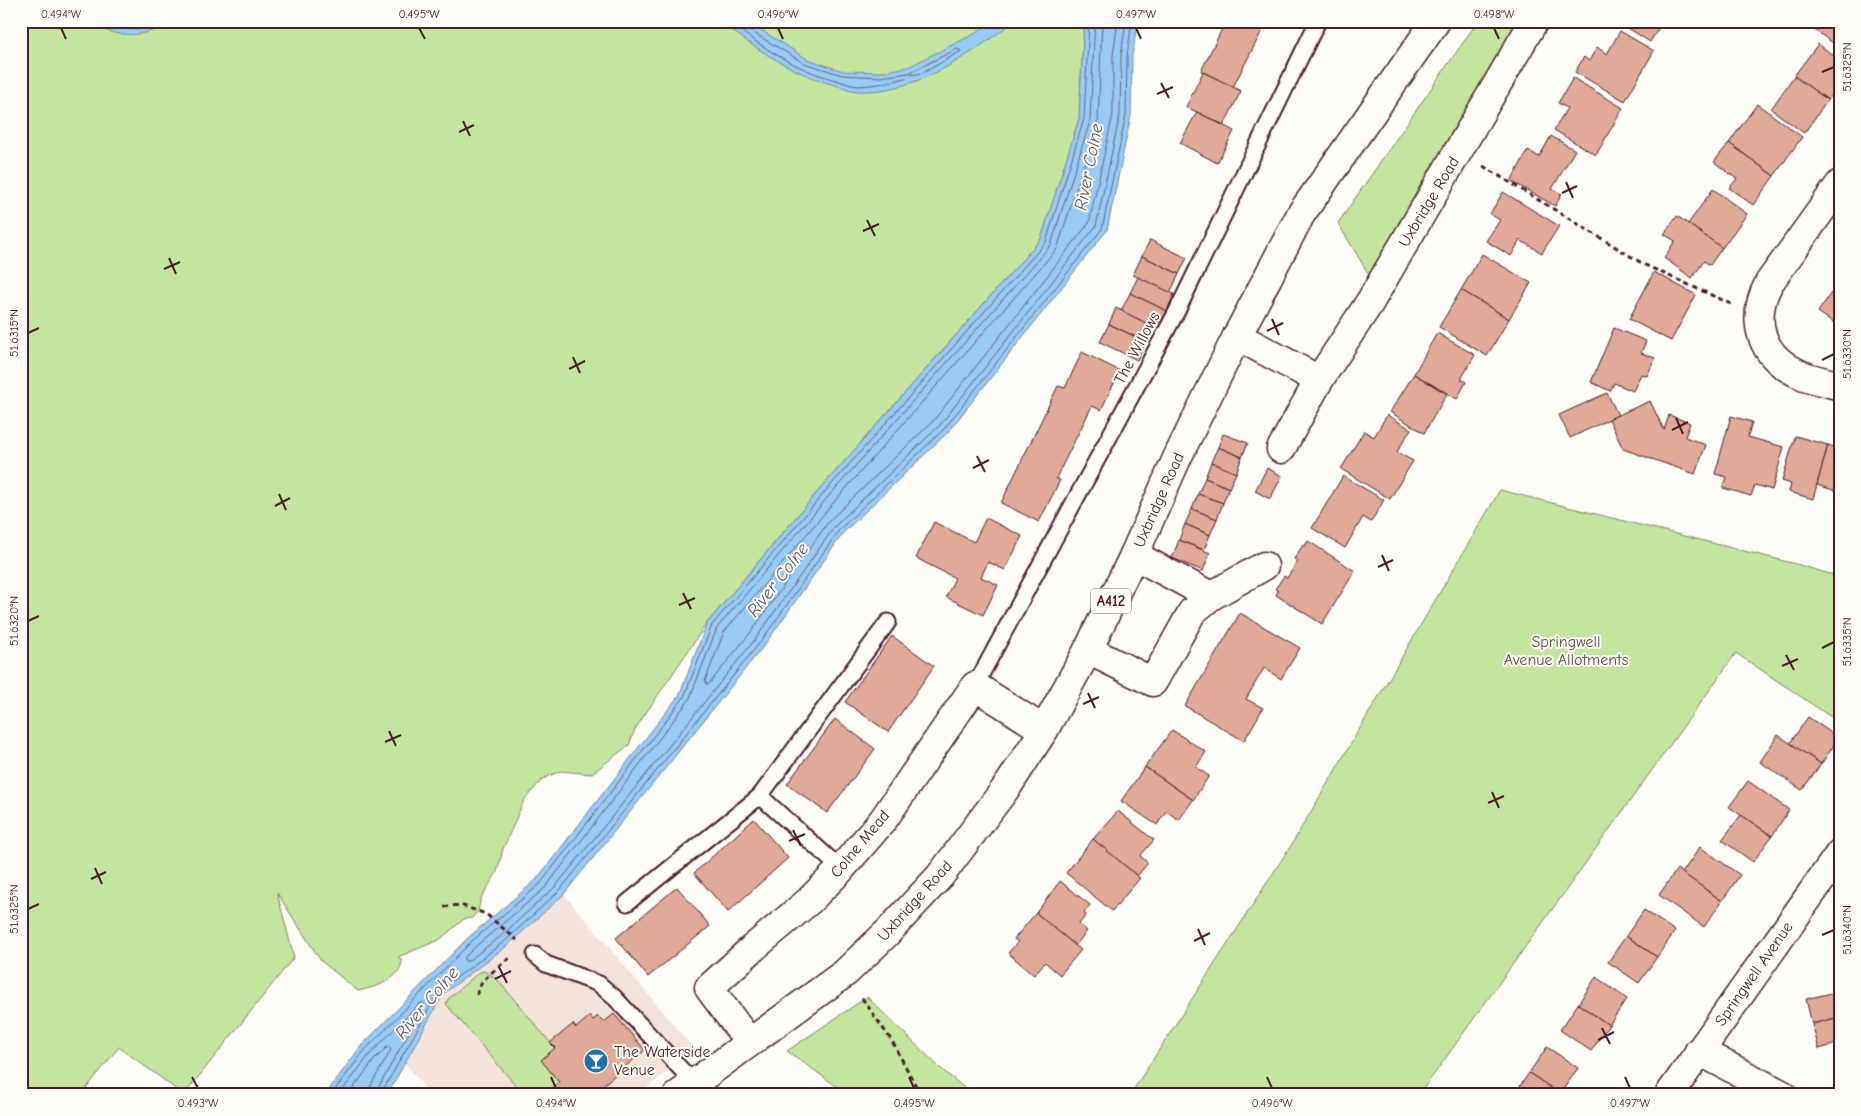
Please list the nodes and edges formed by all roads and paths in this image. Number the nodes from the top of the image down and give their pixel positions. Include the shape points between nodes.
1 (1318, 21) edge
2 (1436, 21) edge
3 (1534, 21) edge
4 (1459, 151) junction
5 (1840, 184) edge
6 (1759, 316) junction
7 (1237, 336) junction
8 (1319, 380) junction
9 (1840, 386) edge
10 (1281, 449) dead end
11 (1134, 555) junction
12 (1264, 566) dead end
13 (1212, 596) junction
14 (888, 622) dead end
15 (1088, 650) junction
16 (975, 686) junction
17 (1044, 730) junction
18 (760, 796) junction
19 (1840, 853) edge
20 (841, 869) junction
21 (627, 903) dead end
22 (444, 907) dead end
23 (517, 940) dead end
24 (518, 952) dead end
25 (534, 955) dead end
26 (845, 973) junction
27 (477, 995) dead end
28 (749, 1042) junction
29 (1699, 1051) junction
30 (686, 1089) edge
31 (922, 1095) edge
32 (1669, 1095) edge
33 (1783, 1095) edge

1 - 16 lane, The Willows via 1176,313
2 - 7 street, Uxbridge Road / A412 via 1301,214
3 - 4 street, Uxbridge Road
4 - 6 path via 1645,265
4 - 8 street, Uxbridge Road via 1370,302
5 - 6 street via 1769,283 1761,298
6 - 9 street via 1762,336 1780,362 1802,375
7 - 8 street
7 - 11 street, Uxbridge Road / A412
8 - 10 street, Uxbridge Road
11 - 13 street, Uxbridge Road
11 - 15 street, Uxbridge Road / A412
12 - 13 street
13 - 15 street via 1192,612 1153,682
14 - 18 lane
15 - 17 street, Uxbridge Road / A412
16 - 17 street
16 - 20 street, Colne Mead via 883,820
17 - 26 street, Uxbridge Road / A412 via 983,820 940,876
18 - 20 lane
18 - 21 lane
19 - 29 street, Springwell Avenue
20 - 28 street, Colne Mead via 709,988
22 - 23 path via 460,905 478,911
24 - 27 path via 482,982
25 - 30 lane via 546,964 599,984 615,998
26 - 28 street, Uxbridge Road / A412
26 - 31 path via 892,1042
28 - 30 street, Uxbridge Road / A412
29 - 32 street, Springwell Avenue
29 - 33 street

